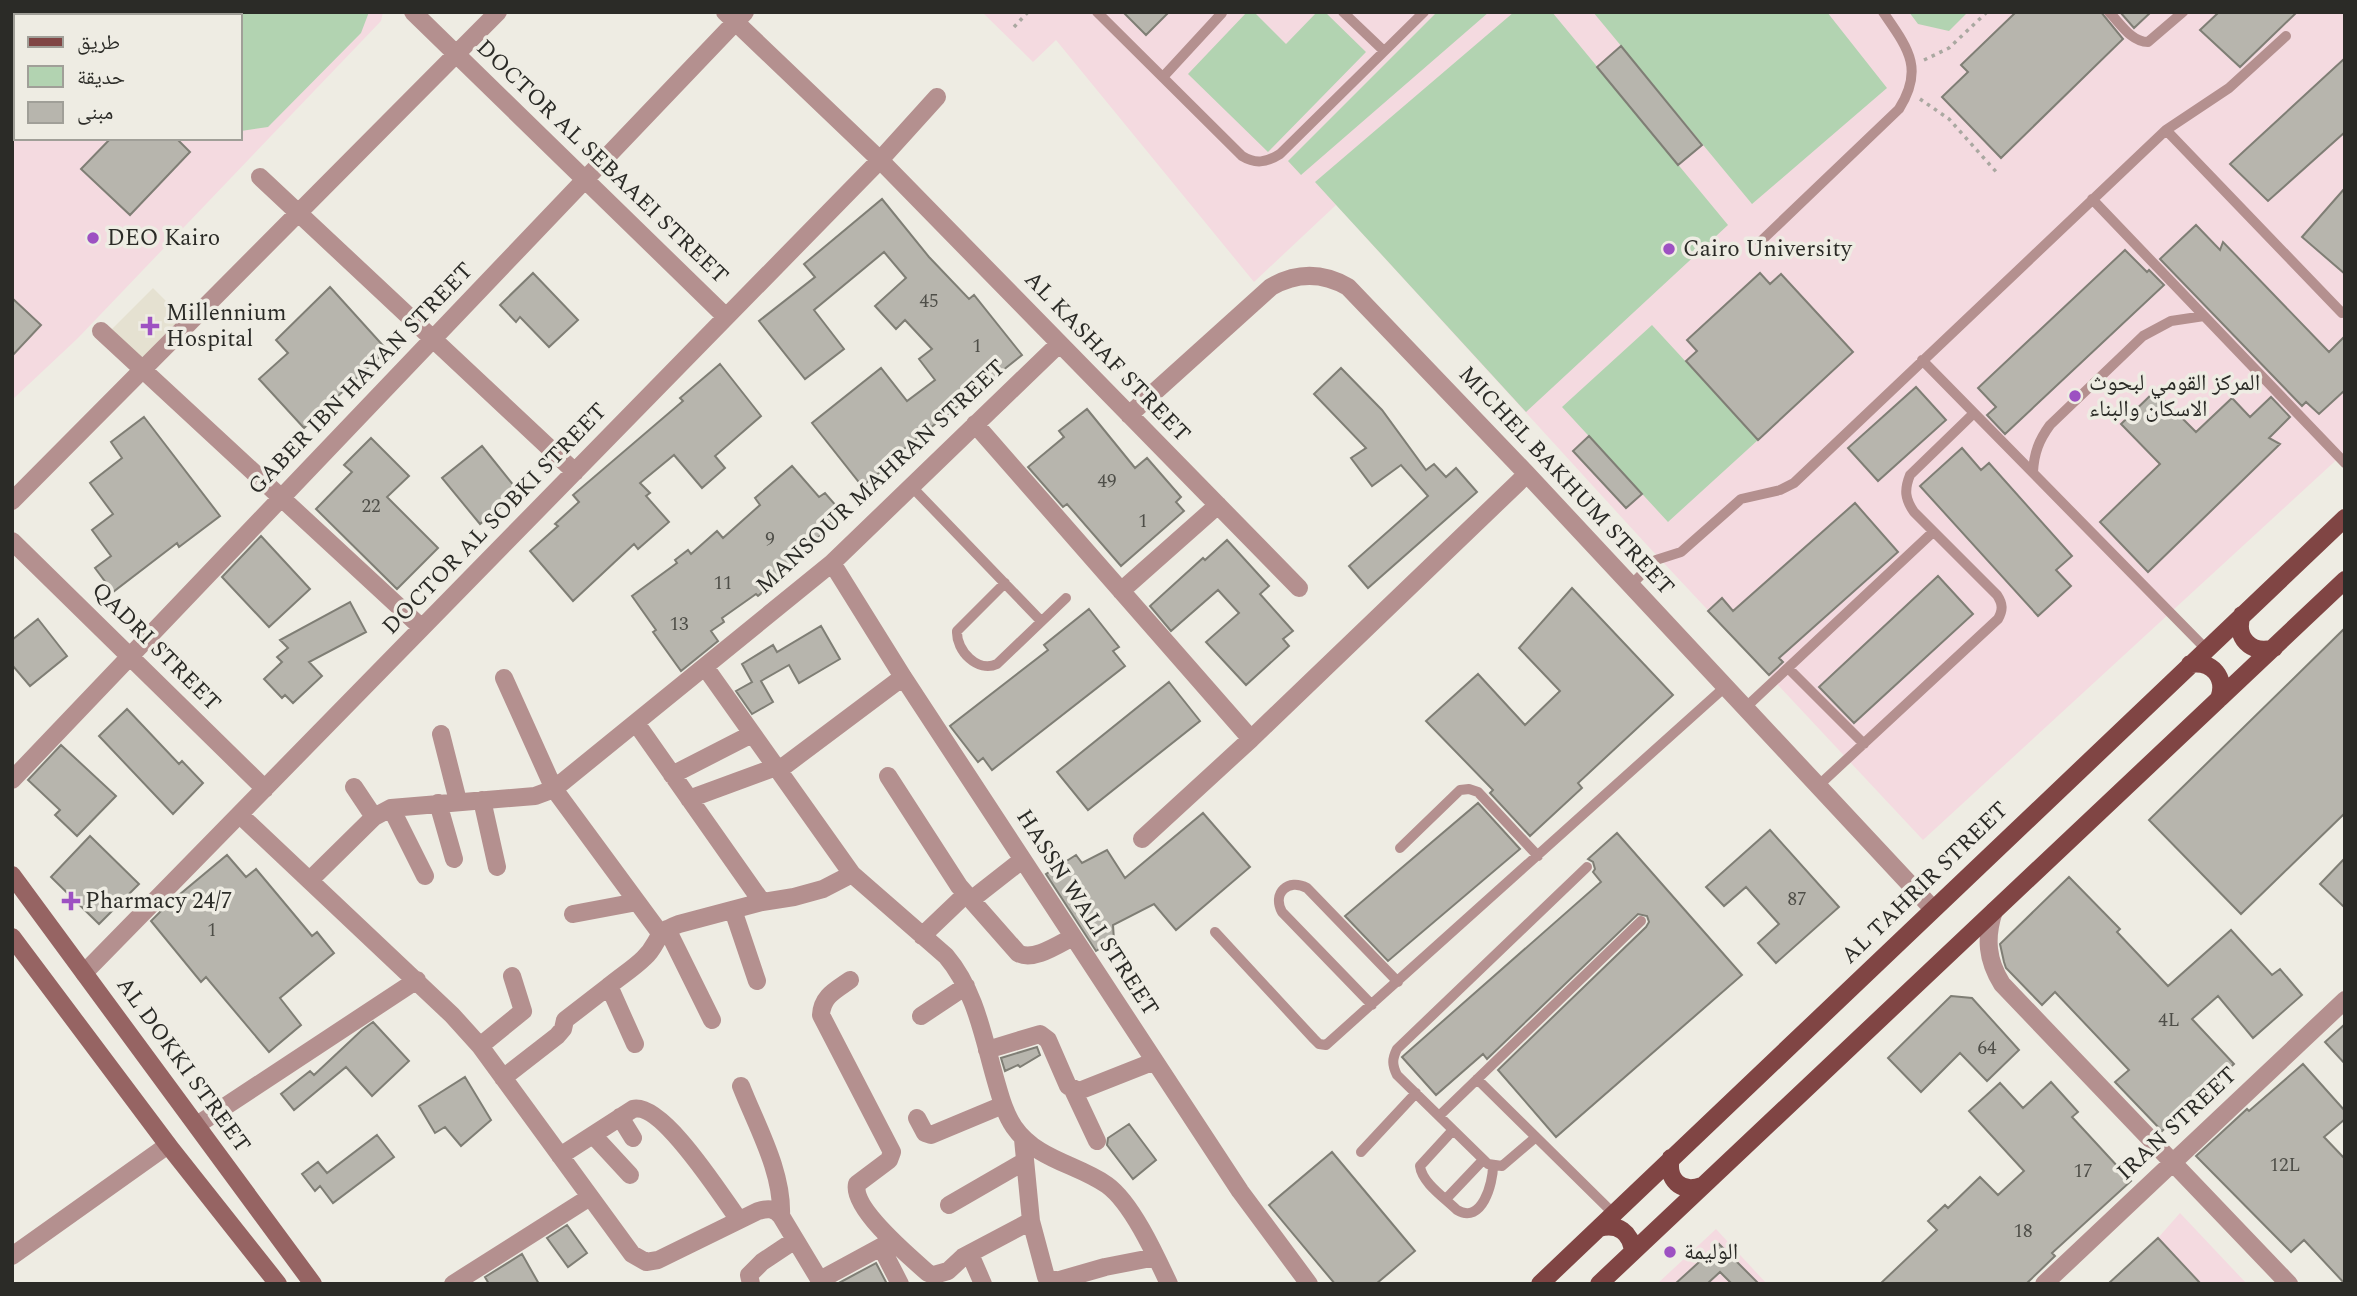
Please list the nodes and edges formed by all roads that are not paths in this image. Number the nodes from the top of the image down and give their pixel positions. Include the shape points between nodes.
1 (413, 12) edge
2 (498, 12) edge
3 (1097, 12) edge
4 (1116, 12) edge
5 (1343, 12) edge
6 (1883, 12) edge
7 (2109, 12) edge
8 (2183, 12) edge
9 (1222, 13) edge
10 (1421, 13) edge
11 (735, 16) edge
12 (1106, 22) junction
13 (2286, 36) dead end
14 (1384, 51) junction
15 (456, 55) junction
16 (1163, 77) junction
17 (937, 97) dead end
18 (2166, 130) junction
19 (880, 160) junction
20 (260, 177) dead end
21 (585, 180) junction
22 (2092, 199) junction
23 (299, 214) junction
24 (1760, 242) dead end
25 (2342, 313) dead end
26 (2204, 316) junction
27 (726, 317) junction
28 (101, 331) dead end
29 (433, 339) junction
30 (1059, 344) junction
31 (1922, 360) junction
32 (143, 370) junction
33 (1974, 413) junction
34 (1129, 415) junction
35 (975, 424) junction
36 (2345, 463) edge
37 (575, 472) junction
38 (2033, 472) junction
39 (1527, 474) junction
40 (911, 486) junction
41 (282, 498) junction
42 (12, 501) edge
43 (1218, 505) junction
44 (2345, 518) edge
45 (1933, 532) junction
46 (12, 541) edge
47 (832, 563) junction
48 (2345, 580) edge
49 (1005, 583) junction
50 (1630, 586) junction
51 (1299, 588) dead end
52 (1121, 591) junction
53 (1066, 598) dead end
54 (2242, 615) junction
55 (1041, 621) junction
56 (422, 628) junction
57 (2274, 648) junction
58 (2206, 649) junction
59 (130, 657) junction
60 (2190, 664) junction
61 (705, 667) junction
62 (1788, 668) junction
63 (903, 677) junction
64 (504, 678) dead end
65 (1725, 687) junction
66 (2219, 699) junction
67 (1745, 708) junction
68 (636, 723) junction
69 (441, 734) dead end
70 (752, 734) junction
71 (1251, 739) junction
72 (1864, 744) junction
73 (777, 769) junction
74 (672, 775) junction
75 (888, 776) dead end
76 (12, 780) edge
77 (1818, 786) junction
78 (354, 787) dead end
79 (265, 789) junction
80 (554, 789) junction
81 (689, 799) junction
82 (482, 800) junction
83 (458, 801) junction
84 (438, 803) junction
85 (391, 808) junction
86 (240, 815) junction
87 (374, 817) junction
88 (1142, 839) dead end
89 (1400, 848) dead end
90 (1538, 856) junction
91 (454, 859) dead end
92 (1022, 860) junction
93 (498, 867) dead end
94 (1587, 867) dead end
95 (852, 874) junction
96 (12, 875) edge
97 (425, 876) dead end
98 (310, 880) junction
99 (968, 897) junction
100 (637, 902) junction
101 (762, 902) junction
102 (1933, 909) junction
103 (733, 910) junction
104 (1994, 911) junction
105 (573, 914) dead end
106 (1641, 921) dead end
107 (663, 931) junction
108 (1215, 932) dead end
109 (922, 936) junction
110 (12, 937) edge
111 (1073, 937) junction
112 (85, 973) junction
113 (512, 976) dead end
114 (417, 980) junction
115 (850, 980) dead end
116 (758, 981) dead end
117 (1398, 982) junction
118 (609, 985) junction
119 (966, 986) junction
120 (2345, 1000) edge
121 (1372, 1005) junction
122 (921, 1016) dead end
123 (712, 1020) dead end
124 (635, 1044) dead end
125 (480, 1046) junction
126 (987, 1050) junction
127 (1155, 1061) junction
128 (503, 1078) junction
129 (1477, 1079) junction
130 (741, 1086) dead end
131 (1073, 1090) junction
132 (1416, 1093) junction
133 (1003, 1105) junction
134 (627, 1113) junction
135 (1439, 1116) junction
136 (917, 1118) dead end
137 (197, 1125) junction
138 (1453, 1130) junction
139 (593, 1135) junction
140 (1536, 1137) junction
141 (633, 1138) dead end
142 (1023, 1139) junction
143 (1097, 1141) dead end
144 (168, 1145) junction
145 (1361, 1152) dead end
146 (560, 1156) junction
147 (1671, 1158) junction
148 (1025, 1161) junction
149 (2173, 1162) junction
150 (1488, 1163) junction
151 (630, 1175) dead end
152 (1702, 1186) junction
153 (590, 1197) junction
154 (1446, 1199) junction
155 (949, 1205) dead end
156 (1614, 1214) junction
157 (780, 1216) junction
158 (739, 1220) junction
159 (1031, 1221) junction
160 (1599, 1228) junction
161 (795, 1240) junction
162 (886, 1244) junction
163 (1633, 1251) junction
164 (970, 1254) junction
165 (12, 1256) edge
166 (1156, 1257) junction
167 (821, 1282) edge
168 (278, 1284) edge
169 (313, 1284) edge
170 (453, 1284) edge
171 (751, 1284) edge
172 (901, 1284) edge
173 (982, 1284) edge
174 (1169, 1284) edge
175 (1309, 1284) edge
176 (1541, 1284) edge
177 (1599, 1284) edge
178 (2043, 1284) edge
179 (2289, 1284) edge

1 - 15 street, DOCTOR AL SEBAAEI STREET
2 - 15 street
3 - 12 lane
4 - 12 lane
5 - 14 lane
6 - 24 lane via 1907,46 1912,62 1908,95 1899,109
7 - 8 lane via 2140,42 2148,42
9 - 16 lane
10 - 14 lane
11 - 19 street, AL KASHAF STREET
11 - 21 street, GABER IBN HAYAN STREET
12 - 16 lane
13 - 18 lane via 2229,88
14 - 16 lane via 1280,154 1261,162 1242,156
15 - 21 street, DOCTOR AL SEBAAEI STREET
15 - 23 street
17 - 19 street, DOCTOR AL SOBKI STREET
18 - 22 lane
18 - 25 lane
19 - 27 street, DOCTOR AL SOBKI STREET
19 - 30 street, AL KASHAF STREET
20 - 23 street
21 - 27 street, DOCTOR AL SEBAAEI STREET
21 - 29 street, GABER IBN HAYAN STREET
22 - 26 lane
22 - 31 lane
23 - 29 street
23 - 32 street
26 - 36 lane
26 - 38 lane via 2171,321 2143,336 2050,425 2034,455
27 - 37 street, DOCTOR AL SOBKI STREET
28 - 32 street
29 - 37 street
29 - 41 street, GABER IBN HAYAN STREET
30 - 34 street, AL KASHAF STREET
30 - 35 street, MANSOUR MAHRAN STREET
31 - 33 lane
31 - 50 lane via 1794,483 1741,499 1691,545 1670,558 1656,560
32 - 41 street
32 - 42 street
33 - 38 lane
33 - 45 lane via 1910,475 1905,487 1907,501
34 - 39 street, MICHEL BAKHUM STREET via 1271,287 1296,276 1323,276 1348,287
34 - 43 street, AL KASHAF STREET
35 - 40 street, MANSOUR MAHRAN STREET
35 - 52 street
37 - 56 street, DOCTOR AL SOBKI STREET
38 - 58 lane
39 - 50 street, MICHEL BAKHUM STREET
39 - 71 street
40 - 47 street, MANSOUR MAHRAN STREET
40 - 49 lane
41 - 56 street
41 - 59 street, GABER IBN HAYAN STREET
43 - 51 street, AL KASHAF STREET
43 - 52 street
44 - 54 main road, AL TAHRIR STREET
45 - 62 lane
45 - 72 lane via 1997,595 2002,612
46 - 59 street, QADRI STREET
47 - 61 street, MANSOUR MAHRAN STREET
47 - 63 street, HASSN WALI STREET
48 - 57 main road
49 - 55 lane
49 - 55 lane via 957,631 960,647 977,665 997,664
50 - 65 street, MICHEL BAKHUM STREET
52 - 71 street
53 - 55 lane
54 - 57 main road via 2240,630 2246,643 2259,650
54 - 58 main road, AL TAHRIR STREET
56 - 79 street, DOCTOR AL SOBKI STREET
57 - 66 main road
58 - 60 main road, AL TAHRIR STREET
59 - 76 street, GABER IBN HAYAN STREET
59 - 79 street, QADRI STREET
60 - 66 main road via 2204,664 2216,671 2222,685
60 - 102 main road, AL TAHRIR STREET
61 - 68 street, MANSOUR MAHRAN STREET
61 - 70 street
62 - 67 lane
62 - 72 lane
63 - 73 street
63 - 92 street, HASSN WALI STREET
64 - 80 street
65 - 67 street, MICHEL BAKHUM STREET
65 - 90 lane
66 - 104 main road
67 - 77 street, MICHEL BAKHUM STREET
68 - 74 street
68 - 80 street, MANSOUR MAHRAN STREET
69 - 83 street
70 - 73 street
70 - 74 street
71 - 88 street
72 - 77 lane
73 - 81 street
73 - 95 street
74 - 81 street
75 - 99 street
77 - 102 street, MICHEL BAKHUM STREET
78 - 87 street
79 - 86 street, DOCTOR AL SOBKI STREET
80 - 82 street via 535,796
80 - 100 street
81 - 101 street
82 - 83 street
82 - 93 street
83 - 84 street
84 - 85 street
84 - 91 street
85 - 87 street
85 - 97 street
86 - 98 street
86 - 112 street, DOCTOR AL SOBKI STREET
87 - 98 street
89 - 90 lane via 1460,790 1469,789 1478,792
90 - 117 lane
92 - 99 street
92 - 111 street, HASSN WALI STREET
94 - 132 lane via 1397,1049 1392,1066
95 - 101 street via 822,889
95 - 109 street
96 - 112 main road, AL DOKKI STREET
98 - 114 street
99 - 109 street
99 - 111 street via 1022,956
100 - 105 street
100 - 107 street
101 - 103 street
102 - 147 main road, AL TAHRIR STREET
103 - 107 street
103 - 116 street
104 - 149 street via 1988,949 2002,984
104 - 152 main road
106 - 129 lane
107 - 118 street via 643,959
107 - 123 street
108 - 121 lane via 1319,1044 1332,1041
109 - 119 street via 946,956
110 - 144 main road
111 - 127 street, HASSN WALI STREET
112 - 137 main road, AL DOKKI STREET
113 - 125 street via 523,1011
114 - 125 street
114 - 137 street
115 - 162 street via 828,995 821,1004 821,1015 890,1148 892,1157 856,1188
117 - 121 lane
117 - 121 lane via 1307,888 1290,884 1283,888 1278,904 1282,912
118 - 124 street
118 - 128 street
119 - 122 street
119 - 126 street
120 - 149 street, IRAN STREET
125 - 128 street
126 - 131 street via 1040,1034 1048,1040
126 - 133 street
127 - 131 street
127 - 175 street, HASSN WALI STREET via 1240,1191
128 - 146 street
129 - 135 lane
129 - 140 lane
130 - 157 street via 782,1196
131 - 143 street
132 - 135 lane
132 - 145 lane
133 - 136 street via 931,1135
133 - 142 street
134 - 139 street
134 - 141 street
134 - 158 street via 642,1108 669,1126
135 - 138 lane
137 - 169 main road, AL DOKKI STREET
138 - 150 lane
138 - 154 lane via 1420,1166 1421,1174
139 - 146 street
139 - 151 street
140 - 150 lane via 1502,1166
140 - 156 lane
142 - 148 street
142 - 166 street via 1052,1159 1110,1187
144 - 165 street
144 - 168 main road
146 - 153 street
147 - 152 main road via 1669,1167 1676,1184 1693,1189
147 - 156 main road, AL TAHRIR STREET
148 - 155 street
148 - 159 street
149 - 178 street, IRAN STREET
149 - 179 street
150 - 154 lane
150 - 154 lane via 1493,1178 1485,1200 1470,1213 1463,1213
152 - 163 main road
153 - 158 street via 632,1254 646,1262
153 - 170 street
156 - 160 main road, AL TAHRIR STREET
157 - 158 street via 768,1209
157 - 161 street
159 - 164 street
159 - 166 street via 1050,1280
160 - 163 main road via 1619,1227 1632,1241
160 - 176 main road, AL TAHRIR STREET
161 - 167 street
161 - 171 street via 762,1262 749,1275
162 - 164 street via 934,1275 948,1271
162 - 167 street
162 - 172 street
163 - 177 main road
164 - 173 street
166 - 174 street

